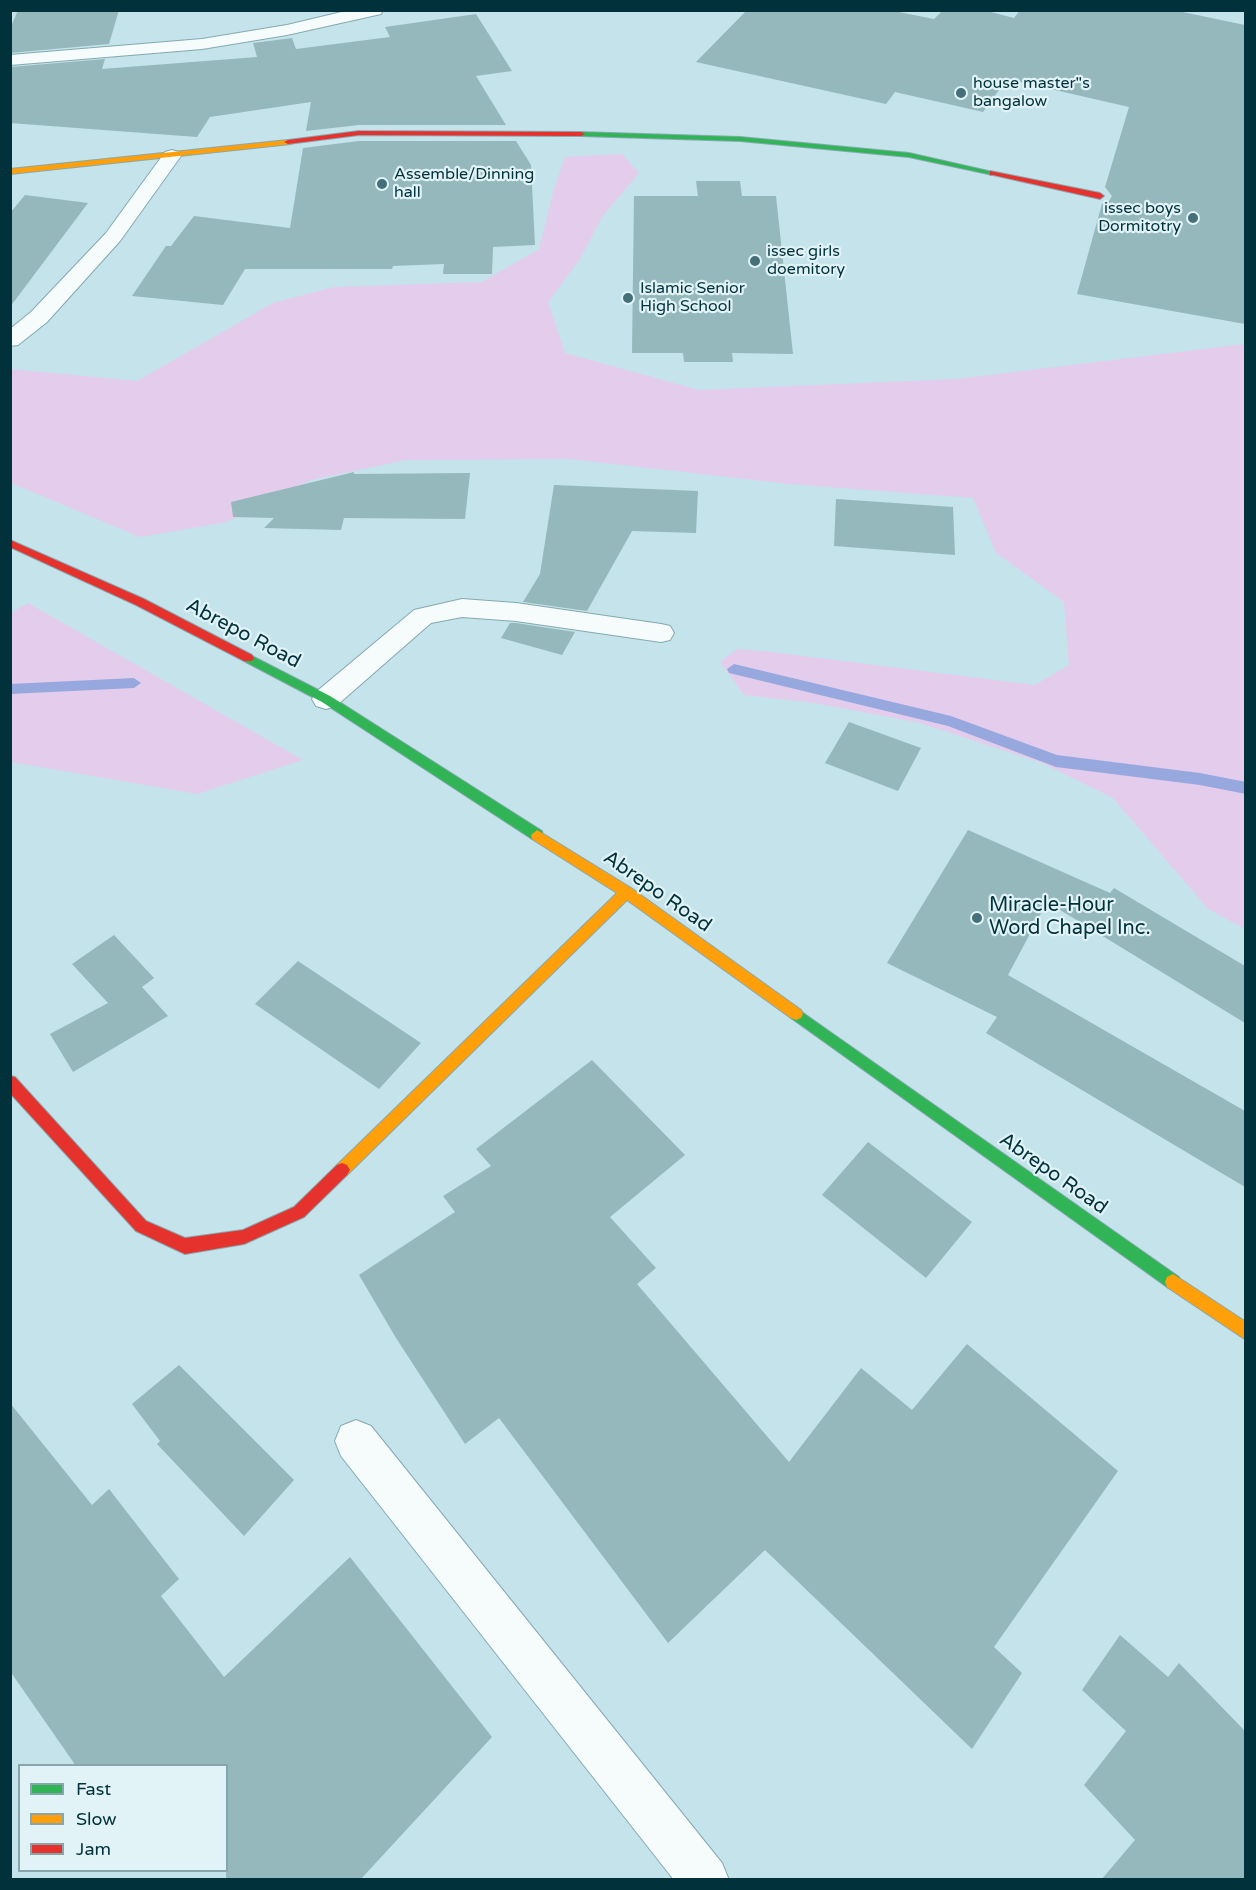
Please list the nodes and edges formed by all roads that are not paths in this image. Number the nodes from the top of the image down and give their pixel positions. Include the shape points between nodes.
1 (375, 10) edge
2 (10, 60) edge
3 (172, 156) junction
4 (10, 171) edge
5 (1100, 196) dead end
6 (10, 340) edge
7 (10, 543) edge
8 (661, 633) dead end
9 (326, 699) junction
10 (626, 892) junction
11 (10, 1082) edge
12 (1245, 1332) edge
13 (356, 1441) dead end
14 (705, 1880) edge

1 - 2 street via 202,44
3 - 4 street
3 - 5 street via 359,133 740,139 909,155
3 - 6 lane via 112,237 39,317
7 - 9 street, Abrepo Road via 140,602
8 - 9 lane via 462,608 423,616
9 - 10 street, Abrepo Road
10 - 11 street via 299,1212 244,1238 185,1246 141,1226
10 - 12 street, Abrepo Road
13 - 14 street

